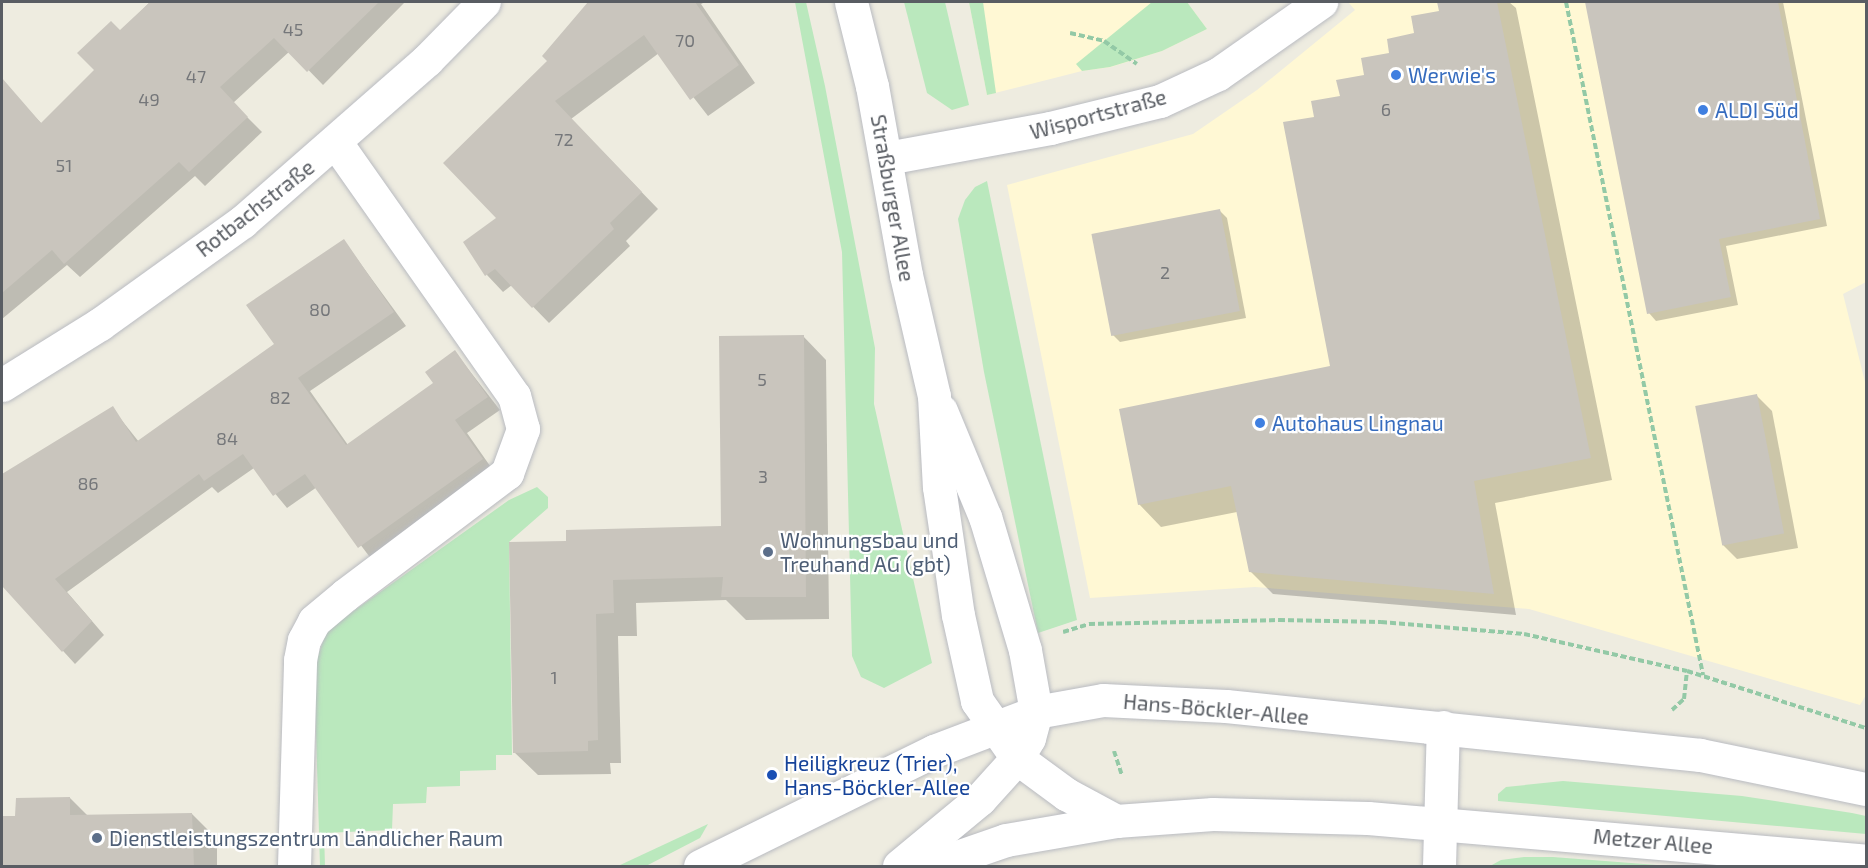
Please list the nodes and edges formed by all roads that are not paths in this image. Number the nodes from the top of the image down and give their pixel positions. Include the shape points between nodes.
1 (484, 2) edge
2 (850, 2) edge
3 (1321, 2) edge
4 (336, 143) junction
5 (886, 158) junction
6 (2, 385) edge
7 (934, 396) junction
8 (1036, 712) junction
9 (1443, 727) junction
10 (994, 730) junction
11 (1017, 758) junction
12 (1866, 789) edge
13 (1116, 821) junction
14 (1438, 825) junction
15 (1866, 861) edge
16 (294, 867) edge
17 (700, 867) edge
18 (899, 867) edge
19 (931, 867) edge
20 (1438, 867) edge

1 - 4 street, Rotbachstraße
2 - 5 street, Straßburger Allee
3 - 5 street, Wisportstraße via 1218,74 1160,101 1050,128
4 - 6 street, Rotbachstraße via 242,222 100,324
4 - 16 street via 514,396 524,429 507,473 345,595 314,621 304,640
5 - 7 street, Straßburger Allee via 906,275
7 - 8 street, Straßburger Allee via 985,517 1025,650
7 - 10 street, Straßburger Allee via 939,487 958,615 977,701
8 - 9 street, Hans-Böckler-Allee via 1103,700 1160,702
8 - 10 street, Hans-Böckler-Allee
8 - 11 street via 1029,738
9 - 12 street via 1700,755
9 - 14 street
10 - 11 street, Straßburger Allee
10 - 17 street, Hans-Böckler-Allee via 934,751
11 - 13 street, Straßburger Allee via 1066,794
11 - 18 street via 980,799
13 - 14 street via 1213,814
13 - 19 street via 1006,840
14 - 15 street, Metzer Allee
14 - 20 street

